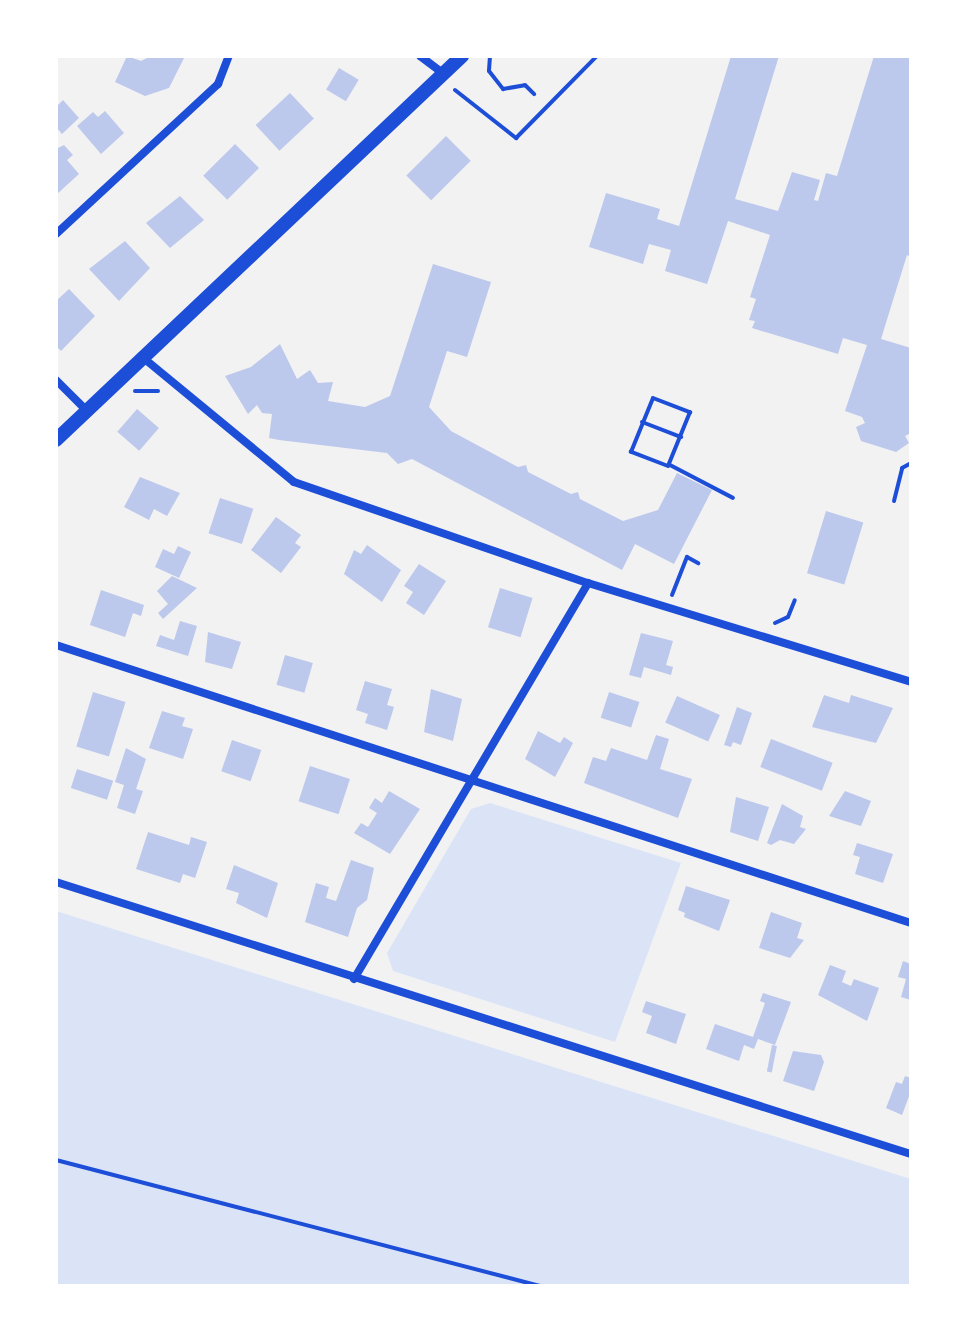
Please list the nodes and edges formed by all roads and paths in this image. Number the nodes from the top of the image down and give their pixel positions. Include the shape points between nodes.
1 (229, 56) edge
2 (420, 56) edge
3 (462, 56) edge
4 (490, 56) edge
5 (597, 56) edge
6 (444, 74) junction
7 (448, 92) dead end
8 (534, 94) dead end
9 (56, 234) edge
10 (140, 355) junction
11 (56, 380) edge
12 (86, 410) junction
13 (642, 422) junction
14 (681, 437) junction
15 (56, 440) edge
16 (911, 463) edge
17 (670, 465) junction
18 (733, 498) dead end
19 (894, 501) dead end
20 (698, 563) dead end
21 (588, 583) junction
22 (674, 589) dead end
23 (795, 600) dead end
24 (750, 633) junction
25 (56, 645) edge
26 (911, 682) edge
27 (472, 783) junction
28 (56, 882) edge
29 (911, 923) edge
30 (354, 979) junction
31 (911, 1154) edge
32 (56, 1160) edge
33 (540, 1286) edge

1 - 9 street via 218,84
2 - 6 street
3 - 6 street
4 - 8 path via 489,71 496,83 513,90 525,85
5 - 7 path via 516,138 462,92
6 - 10 street
10 - 12 street
10 - 21 street via 294,482
11 - 12 street
12 - 15 street
13 - 14 path
13 - 14 path via 656,397 690,412
13 - 17 path via 631,452
14 - 17 path
16 - 19 path via 902,468
17 - 18 path
20 - 22 path via 687,557
21 - 24 street
21 - 27 street
23 - 24 path via 788,617 775,623 755,618
24 - 26 street
25 - 27 street
27 - 29 street
27 - 30 street
28 - 30 street
30 - 31 street
32 - 33 path

